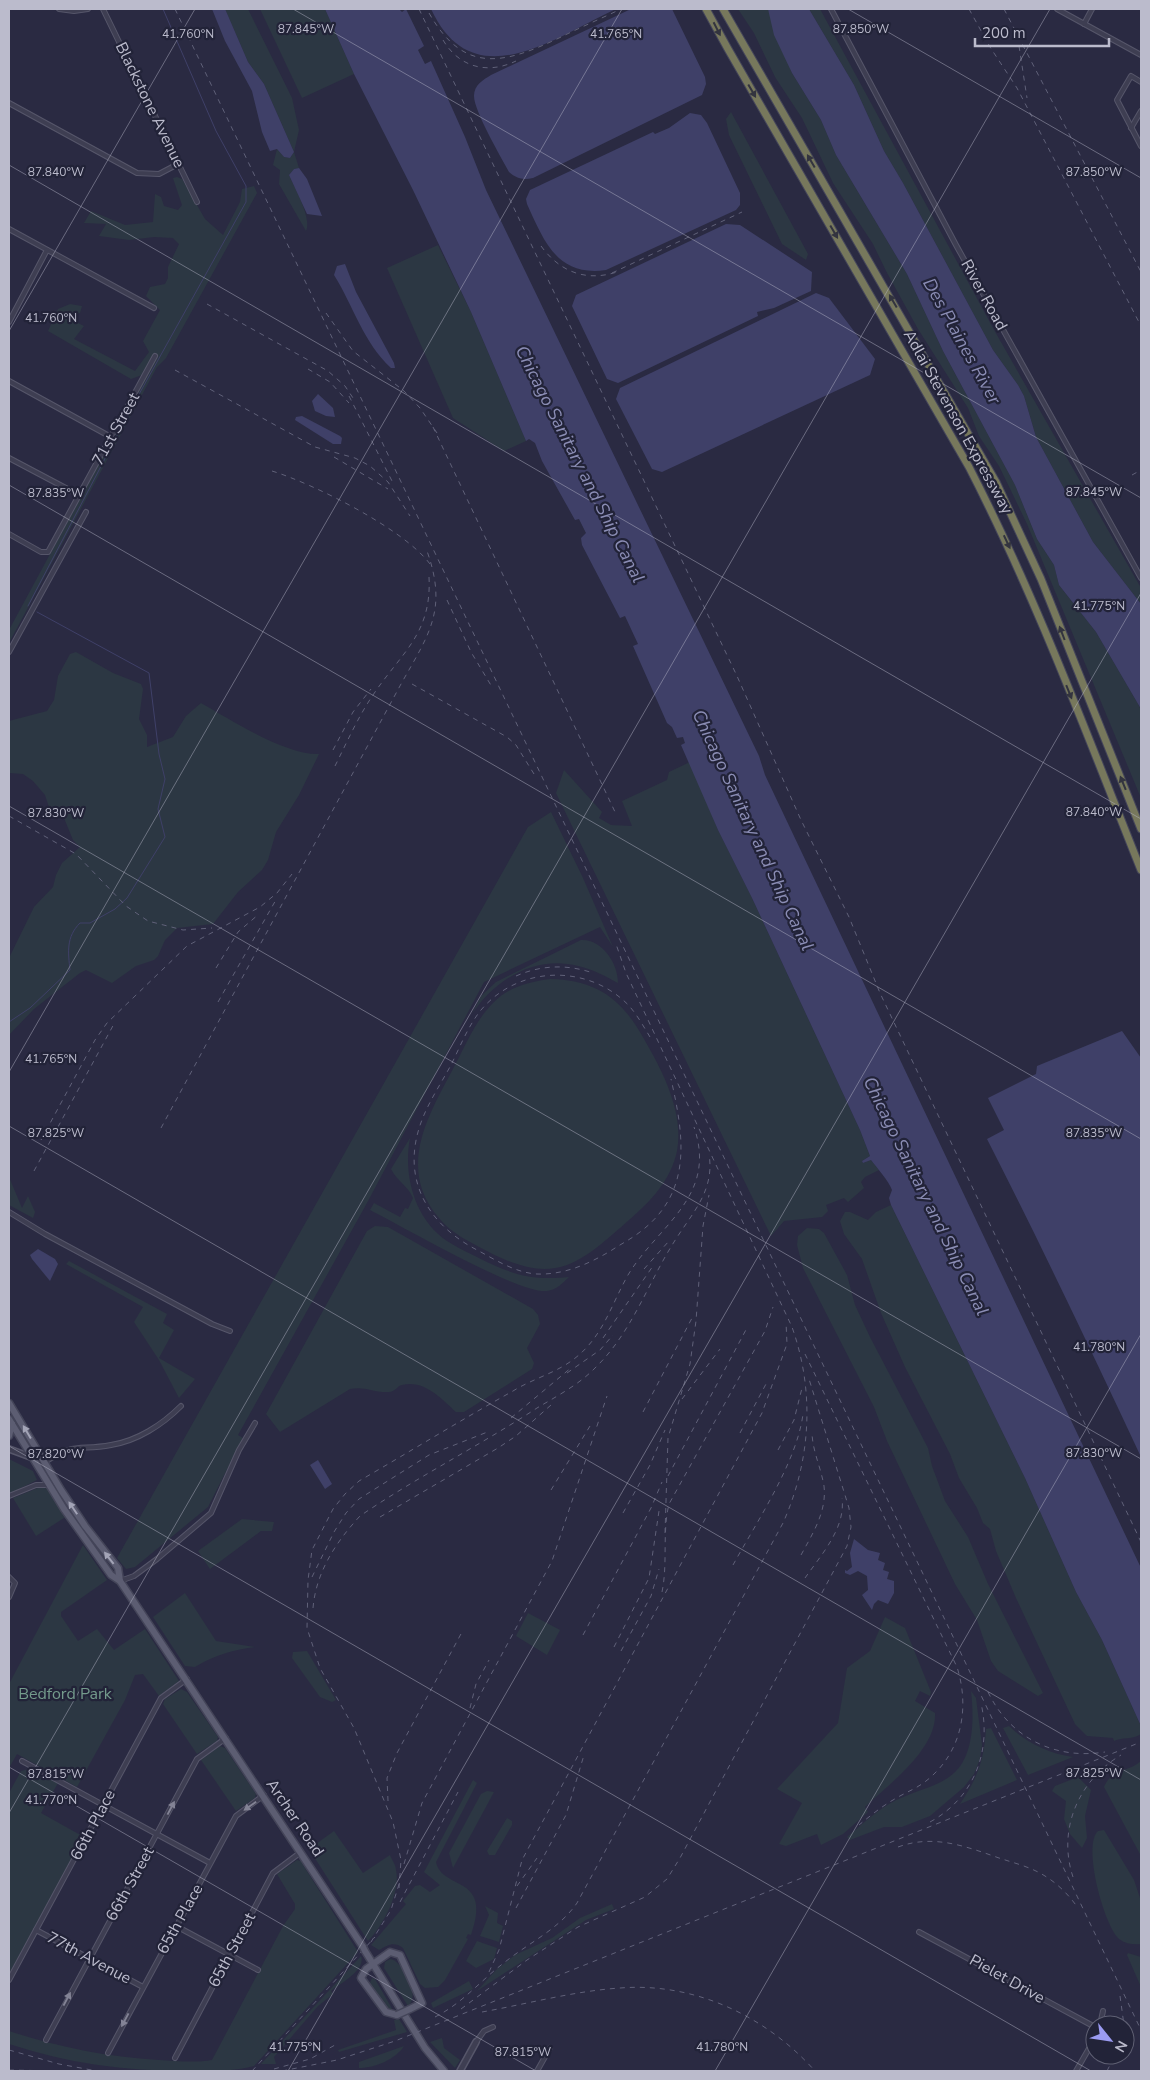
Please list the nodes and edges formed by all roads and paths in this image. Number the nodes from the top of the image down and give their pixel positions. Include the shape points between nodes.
1 (59, 9) edge
2 (88, 9) edge
3 (103, 9) edge
4 (706, 9) edge
5 (723, 9) edge
6 (838, 9) edge
7 (1057, 9) edge
8 (1092, 9) edge
9 (832, 10) edge
10 (1084, 24) junction
11 (1141, 54) edge
12 (1141, 82) edge
13 (9, 103) edge
14 (1141, 111) edge
15 (1132, 128) junction
16 (1141, 146) edge
17 (178, 164) junction
18 (197, 202) dead end
19 (9, 229) edge
20 (48, 250) junction
21 (154, 308) dead end
22 (9, 322) edge
23 (155, 356) dead end
24 (9, 381) edge
25 (111, 437) junction
26 (9, 458) edge
27 (79, 496) junction
28 (86, 512) dead end
29 (9, 534) edge
30 (1141, 578) edge
31 (9, 652) edge
32 (1141, 829) edge
33 (1141, 870) edge
34 (9, 1212) edge
35 (230, 1331) dead end
36 (9, 1403) edge
37 (181, 1406) dead end
38 (10, 1421) edge
39 (255, 1423) dead end
40 (9, 1436) edge
41 (9, 1449) edge
42 (33, 1458) junction
43 (45, 1462) junction
44 (43, 1474) junction
45 (36, 1485) junction
46 (49, 1485) junction
47 (9, 1496) edge
48 (9, 1577) edge
49 (120, 1581) junction
50 (9, 1597) edge
51 (187, 1680) junction
52 (226, 1738) junction
53 (22, 1761) dead end
54 (264, 1796) junction
55 (104, 1805) junction
56 (157, 1834) junction
57 (302, 1852) junction
58 (210, 1864) junction
59 (176, 1926) junction
60 (36, 1930) junction
61 (919, 1932) dead end
62 (230, 1954) junction
63 (89, 1959) junction
64 (373, 1963) junction
65 (258, 1970) dead end
66 (9, 1980) edge
67 (143, 1987) junction
68 (1103, 2012) dead end
69 (1102, 2015) edge
70 (1085, 2022) edge
71 (493, 2027) dead end
72 (46, 2040) dead end
73 (476, 2042) joint
74 (550, 2048) dead end
75 (108, 2053) dead end
76 (1085, 2055) edge
77 (175, 2058) dead end
78 (444, 2071) edge
79 (460, 2071) edge
80 (537, 2071) edge
81 (1076, 2071) edge

1 - 2 street
3 - 17 street, Blackstone Avenue
4 -> 33 highway, Adlai Stevenson Expressway via 969,467 1001,529
32 -> 5 highway, Adlai Stevenson Expressway via 1041,579 996,482
6 - 9 street
7 - 10 street
8 - 10 street
9 - 30 street, River Road via 956,245
10 - 11 street
12 - 15 street via 1131,76 1117,100
13 - 17 street via 138,173 158,174
14 - 15 street
15 - 16 street
17 - 18 street, Blackstone Avenue
19 - 20 street
20 - 21 street
20 - 22 street
23 - 25 street, 71st Street
24 - 25 street
25 - 27 street, 71st Street
26 - 27 street
27 - 29 street, 71st Street via 46,552
28 - 31 street
34 - 35 street via 53,1239
43 -> 36 main road, Archer Road
37 - 43 street via 150,1430 121,1442 68,1448
38 - 40 main road
38 - 42 main road, Archer Road
39 - 49 street via 210,1513 157,1559 134,1576
41 - 42 street
42 - 43 street
42 - 44 main road, Archer Road
49 -> 43 main road, Archer Road via 118,1568 85,1526
44 - 45 street
44 - 46 main road, Archer Road
45 - 46 street
45 - 47 street
46 - 49 main road, Archer Road via 90,1547 111,1575
48 - 50 street via 16,1583
49 - 51 main road, Archer Road
51 - 52 main road, Archer Road
51 - 55 street, 66th Place via 161,1698
52 - 54 main road, Archer Road
56 -> 52 street, 66th Street via 197,1759
53 - 55 street
54 - 57 main road, Archer Road
54 -> 58 street, 65th Place via 236,1816
55 - 56 street
55 - 60 street, 66th Place
56 - 58 street
56 - 63 street, 66th Street
57 - 62 street, 65th Street via 276,1870
57 - 64 main road, Archer Road
58 - 59 street, 65th Place
59 - 62 street
59 - 67 street, 65th Place
60 - 63 street, 77th Avenue
60 - 66 street, 66th Place
61 - 70 street, Pielet Drive
62 - 65 street
62 - 77 street, 65th Street
63 - 67 street, 77th Avenue
72 -> 63 street, 66th Street
64 - 64 main road, bridge via 362,1972 362,1980 386,2012 396,2015 422,2003 400,1955 390,1952
64 - 78 main road, Archer Road via 425,2048
67 -> 75 street, 65th Place
68 - 69 street
71 - 73 street via 484,2031
73 - 79 street
74 - 80 street
76 - 81 street

